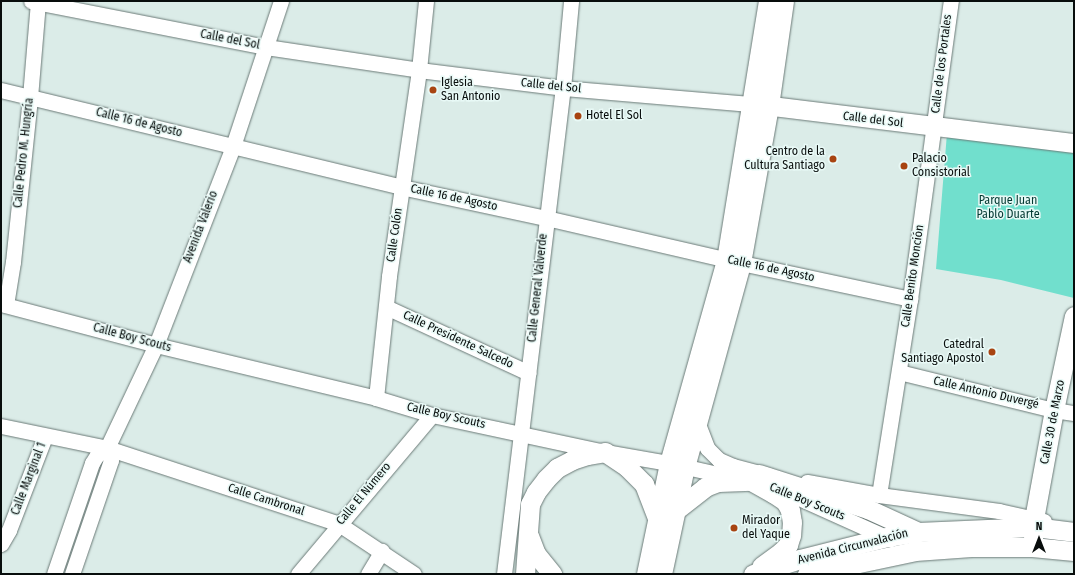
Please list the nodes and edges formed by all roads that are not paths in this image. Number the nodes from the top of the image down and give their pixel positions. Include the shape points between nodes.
1 (281, 1) edge
2 (426, 1) edge
3 (571, 1) edge
4 (768, 1) edge
5 (784, 1) edge
6 (951, 1) edge
7 (36, 2) edge
8 (266, 47) junction
9 (419, 70) junction
10 (563, 88) junction
11 (1, 90) edge
12 (30, 97) junction
13 (760, 105) junction
14 (934, 128) junction
15 (1074, 144) edge
16 (233, 146) junction
17 (401, 187) junction
18 (546, 218) junction
19 (734, 262) junction
20 (910, 299) junction
21 (4, 304) edge
22 (386, 307) junction
23 (1074, 316) edge
24 (1072, 336) edge
25 (156, 345) junction
26 (899, 372) junction
27 (529, 373) junction
28 (376, 398) junction
29 (1054, 410) junction
30 (1074, 413) edge
31 (432, 415) junction
32 (698, 424) junction
33 (1, 426) edge
34 (522, 433) junction
35 (45, 436) junction
36 (107, 448) junction
37 (605, 452) junction
38 (677, 465) junction
39 (755, 477) junction
40 (879, 495) junction
41 (676, 510) junction
42 (657, 518) junction
43 (1034, 523) junction
44 (339, 524) junction
45 (1074, 531) edge
46 (918, 532) junction
47 (529, 536) junction
48 (887, 537) junction
49 (1, 544) edge
50 (1032, 547) junction
51 (382, 551) junction
52 (915, 551) junction
53 (1074, 551) edge
54 (655, 571) edge
55 (54, 574) edge
56 (72, 574) edge
57 (298, 574) edge
58 (368, 574) edge
59 (414, 574) edge
60 (504, 574) edge
61 (525, 574) edge
62 (552, 574) edge
63 (747, 574) edge
64 (753, 574) edge
65 (807, 574) edge

1 - 8 street, Avenida Valerio
2 - 9 street, Calle Colón
3 - 10 street, Calle General Valverde
4 - 13 main road
5 - 13 main road
6 - 14 street, Calle de los Portales
7 - 8 street, Calle del Sol
7 - 12 street, Calle Pedro M. Hungría
8 - 9 street, Calle del Sol
8 - 16 street, Avenida Valerio
9 - 10 street, Calle del Sol
9 - 17 street, Calle Colón
10 - 13 street, Calle del Sol
10 - 18 street, Calle General Valverde
11 - 12 street, Calle 16 de Agosto
12 - 16 street, Calle 16 de Agosto
12 - 21 street, Calle Pedro M. Hungría via 13,262
13 - 14 main road, Calle del Sol
13 - 19 main road
14 - 15 main road, Calle del Sol
14 - 20 street, Calle Benito Monción
16 - 17 street, Calle 16 de Agosto
16 - 25 street, Avenida Valerio
17 - 18 street, Calle 16 de Agosto
17 - 22 street, Calle Colón
18 - 19 street, Calle 16 de Agosto
18 - 27 street, Calle General Valverde
19 - 20 street, Calle 16 de Agosto
19 - 32 main road
19 - 38 main road
20 - 26 street, Calle Benito Monción
21 - 25 street, Calle Boy Scouts
22 - 27 street, Calle Presidente Salcedo
22 - 28 street, Calle Colón
23 - 24 main road, Calle 30 de Marzo
24 - 29 main road, Calle 30 de Marzo
25 - 28 street, Calle Boy Scouts
25 - 36 street, Avenida Valerio
26 - 29 street, Calle Antonio Duvergé
26 - 40 street, Calle Benito Monción
27 - 34 street, Calle General Valverde
28 - 31 street, Calle Boy Scouts
29 - 30 street, Calle Antonio Duvergé
29 - 43 main road, Calle 30 de Marzo
31 - 34 street, Calle Boy Scouts
31 - 44 street, Calle El Número
32 - 38 main road
32 - 39 street, Calle Boy Scouts via 707,448 719,460
33 - 35 street, Calle Cambronal
34 - 37 street, Calle Boy Scouts
34 - 60 street, Calle General Valverde
35 - 36 street, Calle Cambronal
35 - 49 street, Calle Marginal 1 via 10,530
36 - 44 street, Calle Cambronal
36 - 55 street, Avenida Valerio via 97,455 92,463
36 - 56 street via 111,460
37 - 38 street, Calle Boy Scouts
37 - 42 main road via 644,484
37 - 47 main road via 572,460 557,468 546,479 530,504
38 - 39 street, Calle Boy Scouts
38 - 41 main road
38 - 42 main road
39 - 40 street, Calle Boy Scouts
39 - 41 main road via 705,487
39 - 46 main road via 861,507
39 - 48 street, Calle Boy Scouts
39 - 63 main road via 785,501 790,510 791,535 788,545 782,552
40 - 43 street, Calle Boy Scouts via 999,511
41 - 54 main road
42 - 54 main road
43 - 45 main road, Avenida Circunvalación
43 - 46 main road, Avenida Circunvalación
43 - 50 main road, Calle 30 de Marzo
44 - 51 street, Calle Cambronal
44 - 57 street, Calle El Número
46 - 48 main road, Avenida Circunvalación
47 - 61 main road
47 - 62 main road via 536,554
48 - 52 street, Calle Boy Scouts
48 - 64 main road, Avenida Circunvalación
50 - 52 main road, Avenida Circunvalación via 971,547
50 - 53 main road, Avenida Circunvalación
51 - 58 street
51 - 59 street, Calle Cambronal
52 - 65 main road, Avenida Circunvalación

